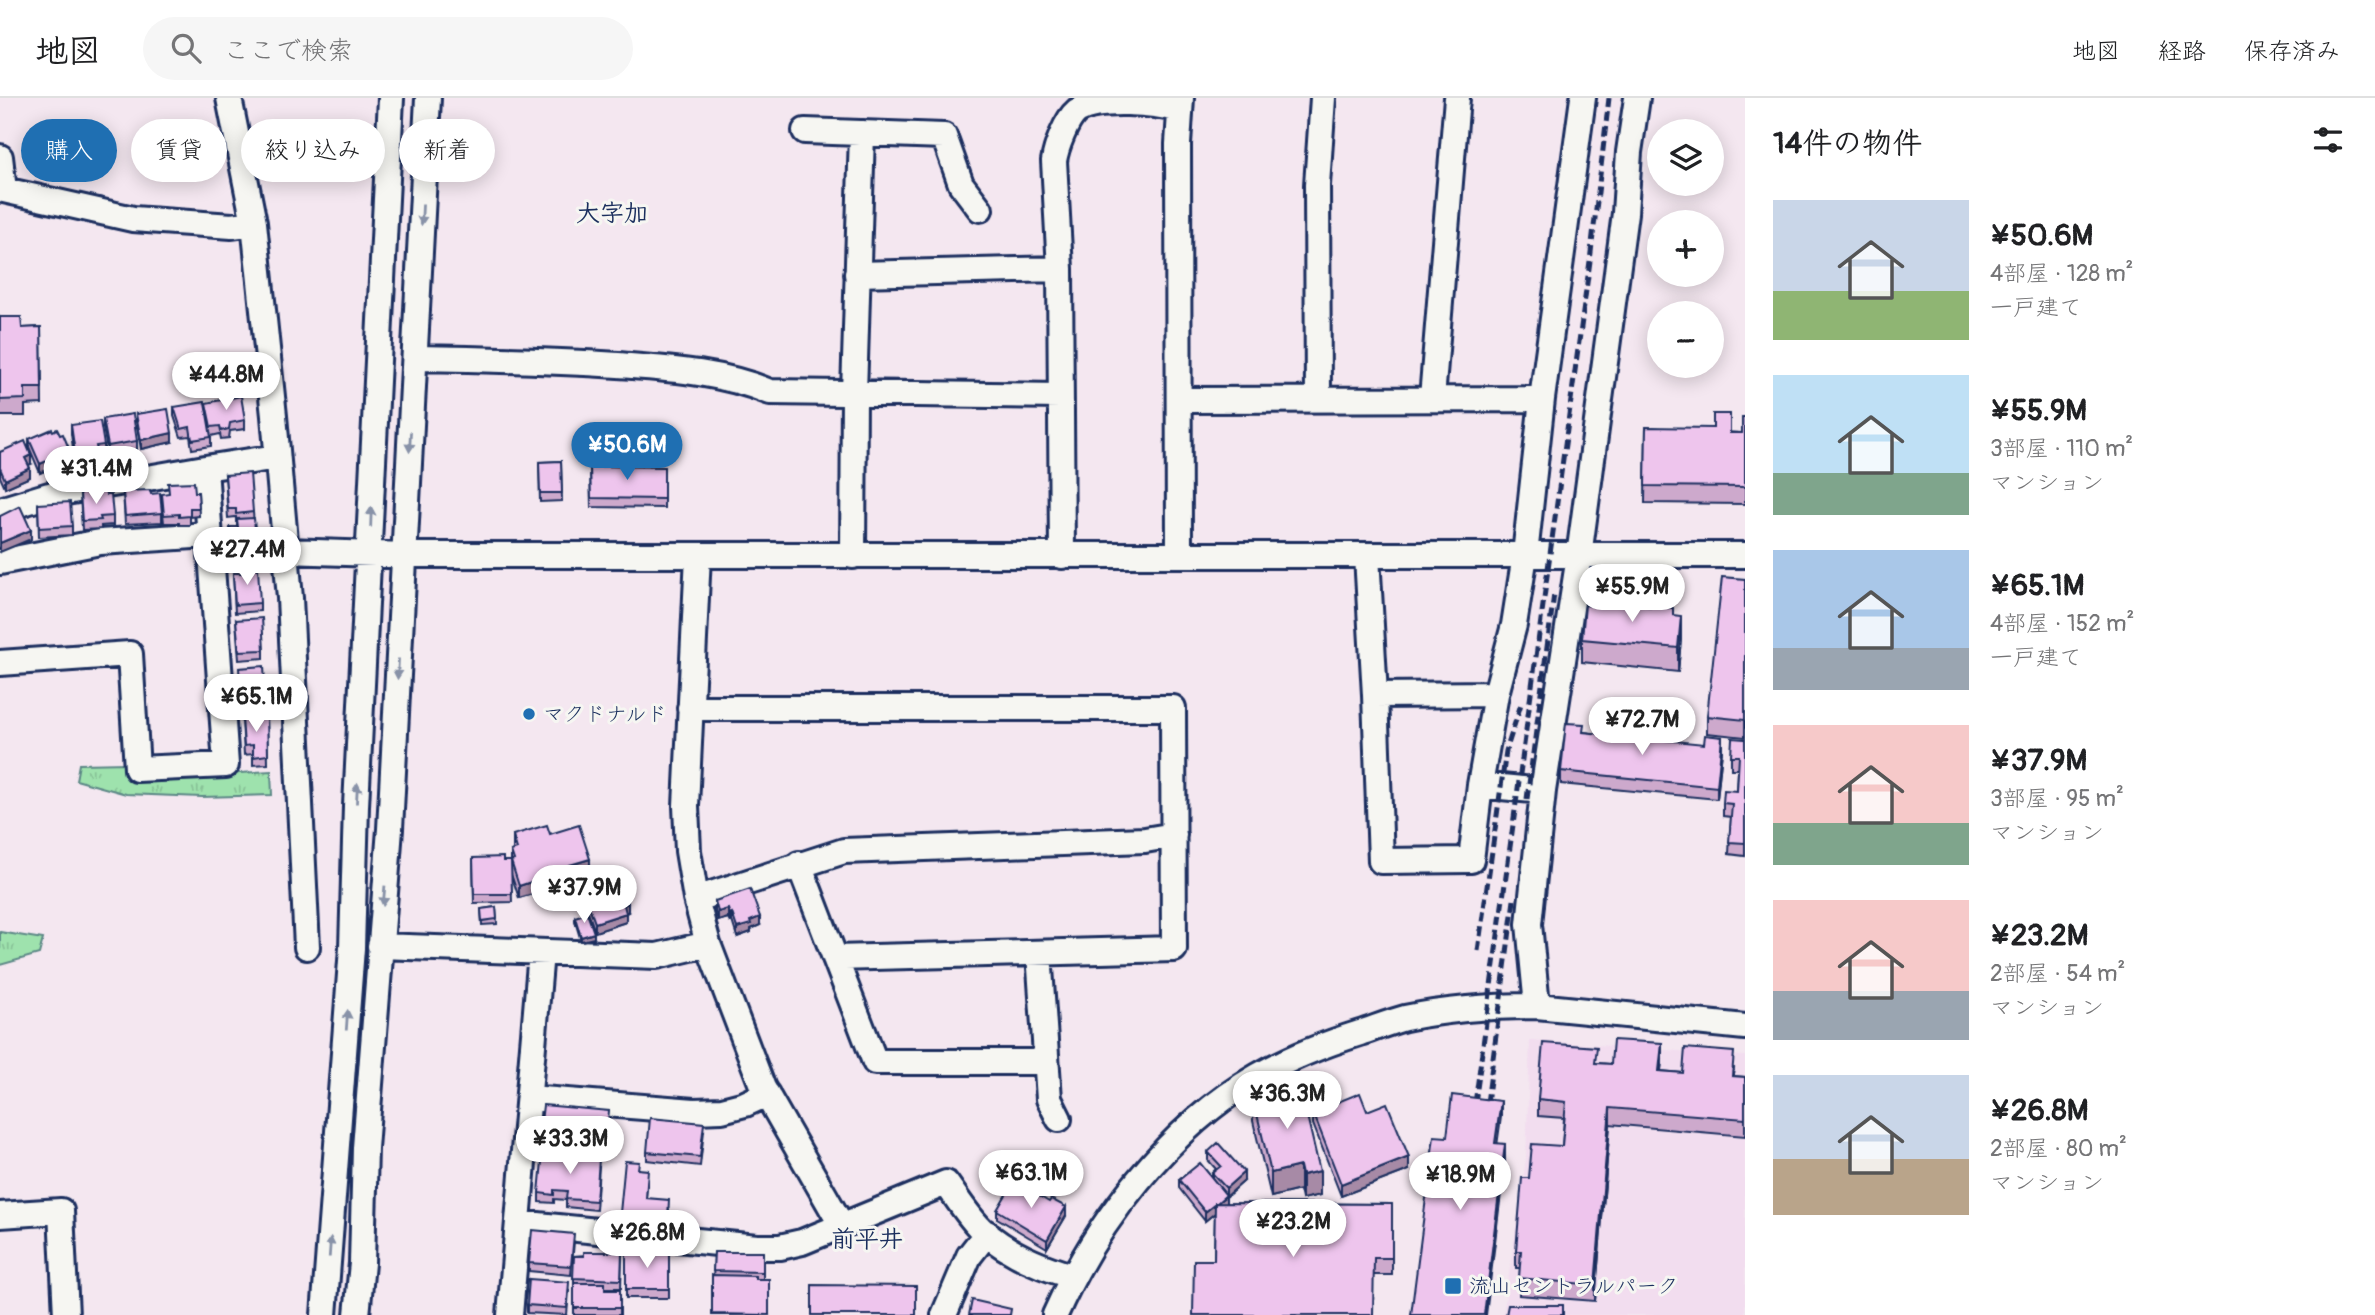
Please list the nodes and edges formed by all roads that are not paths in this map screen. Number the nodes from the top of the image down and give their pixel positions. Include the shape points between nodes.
1 (229, 98) edge
2 (391, 98) edge
3 (428, 98) edge
4 (1323, 98) edge
5 (1457, 98) edge
6 (1583, 98) edge
7 (1637, 98) edge
8 (1181, 104) edge
9 (805, 131) dead end
10 (862, 133) junction
11 (0, 157) edge
12 (980, 209) dead end
13 (254, 223) junction
14 (1060, 269) junction
15 (856, 274) junction
16 (415, 358) junction
17 (854, 393) junction
18 (1060, 396) junction
19 (1318, 398) junction
20 (1432, 398) junction
21 (1542, 399) junction
22 (1180, 400) junction
23 (277, 457) junction
24 (205, 468) junction
25 (0, 510) edge
26 (209, 535) junction
27 (286, 551) junction
28 (370, 554) junction
29 (1179, 554) junction
30 (405, 555) junction
31 (698, 555) junction
32 (1525, 555) junction
33 (1745, 555) edge
34 (853, 556) junction
35 (1062, 556) junction
36 (1367, 556) junction
37 (1578, 556) junction
38 (0, 562) edge
39 (0, 663) edge
40 (1496, 694) junction
41 (1376, 695) junction
42 (690, 708) junction
43 (1480, 785) junction
44 (1543, 791) junction
45 (1174, 835) junction
46 (799, 864) junction
47 (696, 899) junction
48 (708, 944) junction
49 (380, 946) junction
50 (307, 947) dead end
51 (541, 952) junction
52 (1039, 953) junction
53 (835, 958) junction
54 (1537, 1006) junction
55 (1745, 1027) edge
56 (1046, 1062) junction
57 (767, 1094) junction
58 (529, 1098) junction
59 (1059, 1119) dead end
60 (0, 1215) edge
61 (518, 1223) junction
62 (842, 1226) junction
63 (987, 1233) junction
64 (1072, 1276) junction
65 (66, 1315) edge
66 (324, 1315) edge
67 (357, 1315) edge
68 (510, 1315) edge
69 (944, 1315) edge
70 (1055, 1315) edge

1 - 13 street
28 -> 2 street
3 -> 16 street
4 - 19 street via 1317,185
5 - 20 street
6 - 21 street
7 - 37 street
8 - 14 street via 1121,101 1095,103 1076,111 1056,146 1054,161
8 - 22 street
9 - 10 street
10 - 12 street via 944,136 961,184
10 - 15 street
11 - 13 street via 4,190 132,219 232,226
13 - 23 street
14 - 15 street
14 - 18 street
15 - 17 street
16 - 17 street via 690,371 750,383 770,392
16 -> 30 street
17 - 18 street
17 - 34 street
18 - 35 street
19 - 20 street
19 - 22 street
20 - 21 street
21 - 32 street
22 - 29 street
23 - 24 street
23 - 27 street
24 - 25 street via 49,495
24 - 26 street
26 - 38 street via 100,542
26 - 39 street via 226,765 137,769 130,654
27 - 28 street
27 - 50 street
28 - 30 street
66 -> 28 street via 352,948
29 - 35 street
29 - 36 street
30 - 31 street
30 -> 49 street
31 - 34 street
31 - 42 street
32 - 36 street
32 - 37 street
32 - 40 street via 1514,625
33 - 37 street
34 - 35 street
36 - 41 street
37 - 44 street
40 - 41 street
40 - 43 street
41 - 43 street via 1381,861 1471,860
42 - 45 street via 1173,708
42 - 47 street via 686,806
43 - 44 street
44 - 54 street via 1529,924
45 - 46 street via 1145,840 844,851
45 - 52 street via 1174,949
46 - 47 street
46 - 53 street
47 - 48 street
48 - 51 street via 657,956
48 - 57 street
49 - 51 street
49 - 67 street
51 - 58 street
52 - 53 street
52 - 56 street
53 - 56 street via 874,1062
54 - 55 street
54 - 64 street via 1405,1018 1329,1042 1258,1076 1176,1139 1111,1213
56 - 59 street via 1049,1099
57 - 58 street via 722,1110 694,1111
57 - 62 street
58 - 61 street
60 - 65 street via 61,1211
61 - 62 street via 757,1247 802,1242
61 - 68 street
62 - 63 street via 946,1183
63 - 64 street via 1018,1256
63 - 69 street via 969,1256
64 - 70 street

